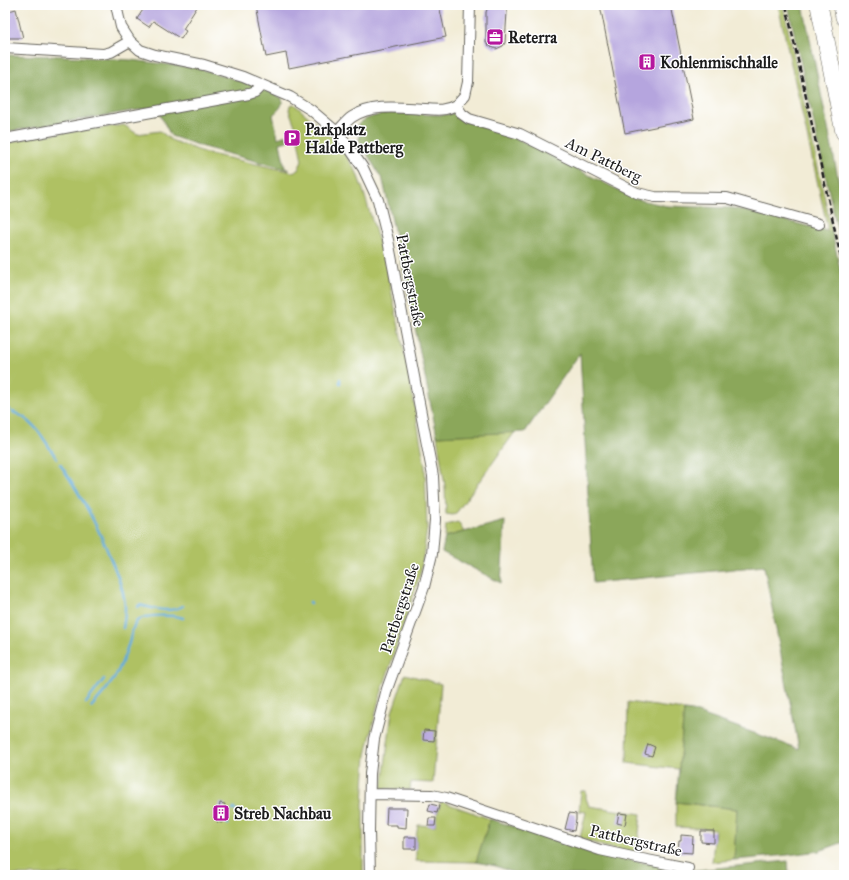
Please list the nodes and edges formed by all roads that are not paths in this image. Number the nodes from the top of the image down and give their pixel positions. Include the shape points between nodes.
1 (116, 5) edge
2 (470, 5) edge
3 (819, 5) edge
4 (842, 5) edge
5 (844, 17) edge
6 (130, 41) junction
7 (5, 48) edge
8 (262, 85) junction
9 (456, 105) junction
10 (337, 132) junction
11 (844, 132) edge
12 (5, 139) edge
13 (819, 224) dead end
14 (370, 794) junction
15 (688, 868) dead end
16 (370, 875) edge

1 - 6 street via 121,27
2 - 9 street via 468,82 465,95
3 - 11 highway
4 - 5 highway
6 - 7 street via 103,54
6 - 8 street, Pattbergstraße via 140,50 155,55 204,64
8 - 10 street, Pattbergstraße via 306,106
8 - 12 street via 249,94
9 - 10 street via 439,110 369,110 352,117
9 - 13 street, Am Pattberg via 469,119 520,134 637,193 655,197 726,198
10 - 14 street, Pattbergstraße via 364,168 378,200 433,476 432,554 424,587 378,719 372,755
14 - 15 street, Pattbergstraße via 432,795 446,798 600,850
14 - 16 street, Pattbergstraße

